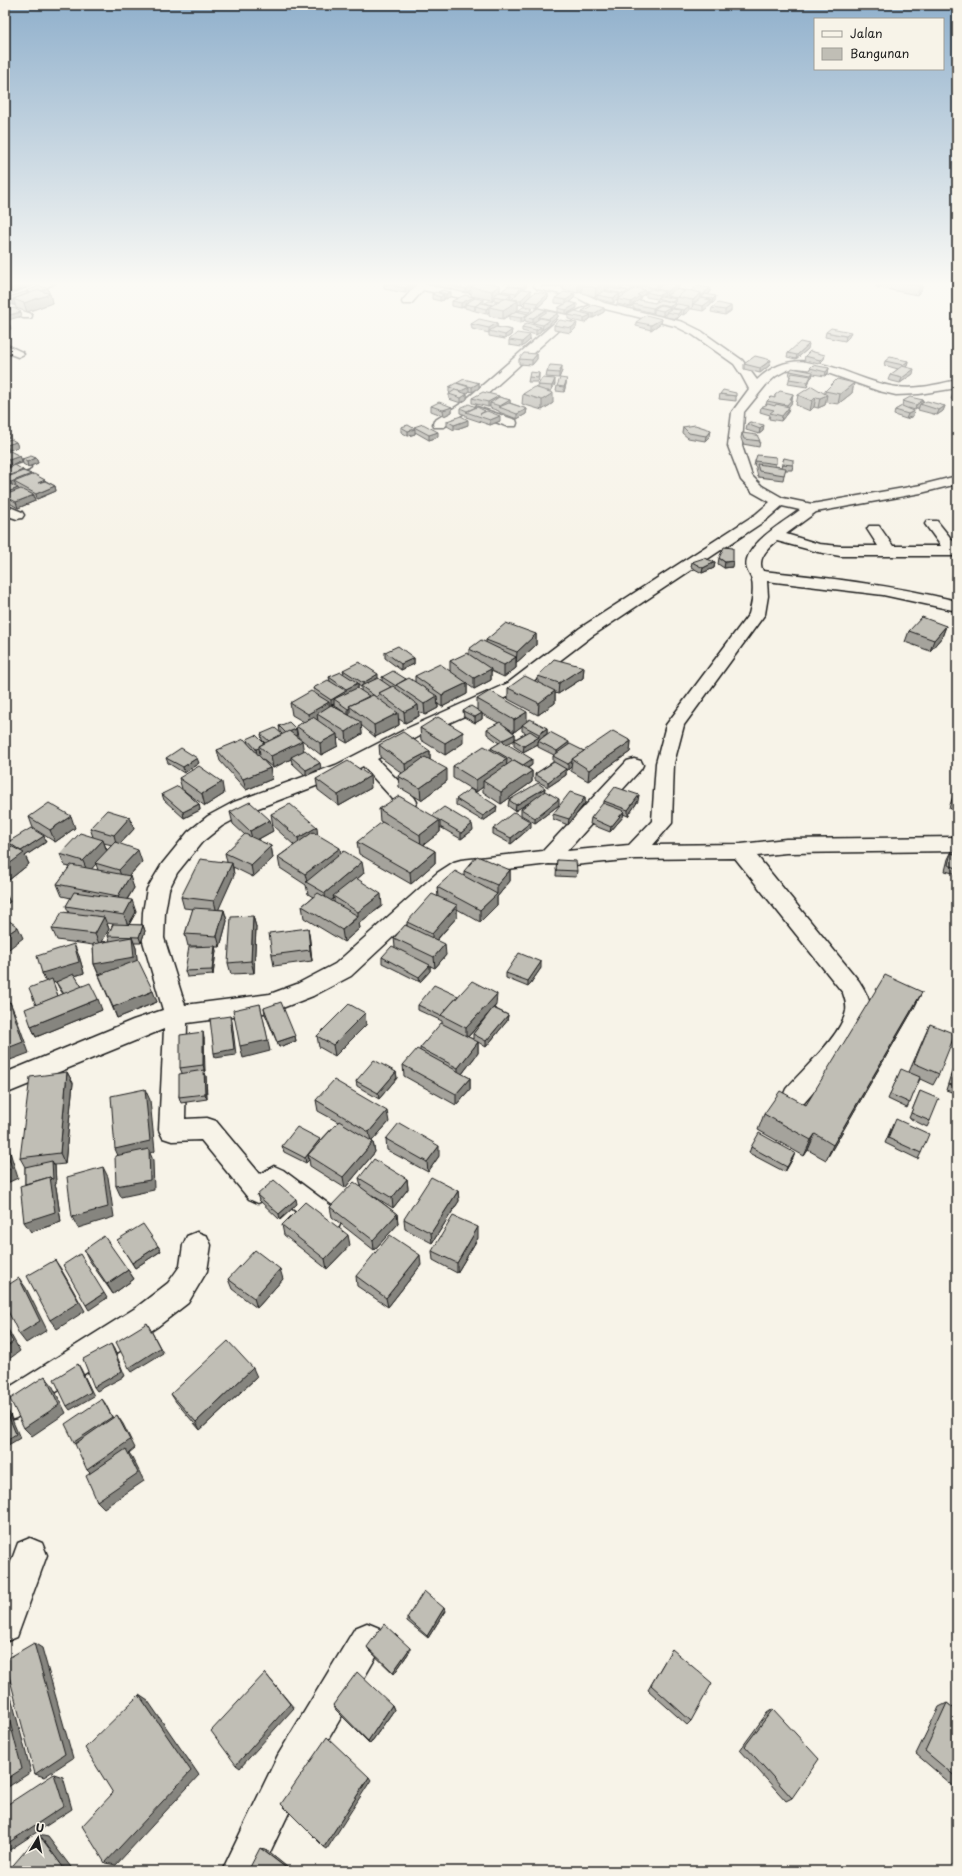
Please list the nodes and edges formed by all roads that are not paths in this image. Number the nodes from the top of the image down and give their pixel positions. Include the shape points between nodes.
1 (504, 371) edge
2 (745, 371) edge
3 (775, 371) edge
4 (831, 371) edge
5 (957, 384) edge
6 (754, 389) junction
7 (466, 406) junction
8 (511, 423) dead end
9 (439, 424) dead end
10 (24, 467) edge
11 (5, 474) edge
12 (957, 480) edge
13 (779, 501) junction
14 (812, 508) junction
15 (932, 524) dead end
16 (874, 529) dead end
17 (775, 536) junction
18 (955, 551) edge
19 (889, 552) junction
20 (759, 575) junction
21 (957, 606) edge
22 (365, 757) junction
23 (634, 765) dead end
24 (407, 802) edge
25 (957, 844) edge
26 (741, 851) junction
27 (635, 852) junction
28 (549, 857) junction
29 (176, 1015) junction
30 (5, 1084) edge
31 (795, 1096) dead end
32 (341, 1230) edge
33 (197, 1245) dead end
34 (5, 1406) edge
35 (30, 1555) dead end
36 (5, 1625) edge
37 (368, 1640) dead end
38 (241, 1871) edge

1 - 7 street
2 - 6 street
3 - 6 street
4 - 5 street via 897,391
6 - 13 street via 738,412 735,446 746,477 757,489
7 - 8 street
7 - 9 street
10 - 11 street
12 - 14 street via 922,489
13 - 14 street
13 - 22 street via 761,517 586,632 514,687
14 - 17 street
15 - 18 street
16 - 19 street
17 - 19 street via 818,548
17 - 20 street via 761,546 755,558 754,568
18 - 19 street
20 - 21 street via 836,583
20 - 27 street via 761,584 757,614 675,725 665,763 662,824
22 - 24 street
22 - 29 street via 336,771 241,807 215,821 196,836 169,869 158,889 153,938
23 - 28 street
25 - 26 street via 786,846
26 - 27 street
26 - 31 street via 851,987 857,998 858,1010 850,1030
27 - 28 street via 574,858
28 - 29 street via 461,867 444,878 343,970 305,990 272,1002
29 - 30 street
29 - 32 street via 172,1130 207,1129 258,1191 274,1178
33 - 34 street via 192,1271 178,1293 148,1317
35 - 36 street
37 - 38 street via 291,1768

